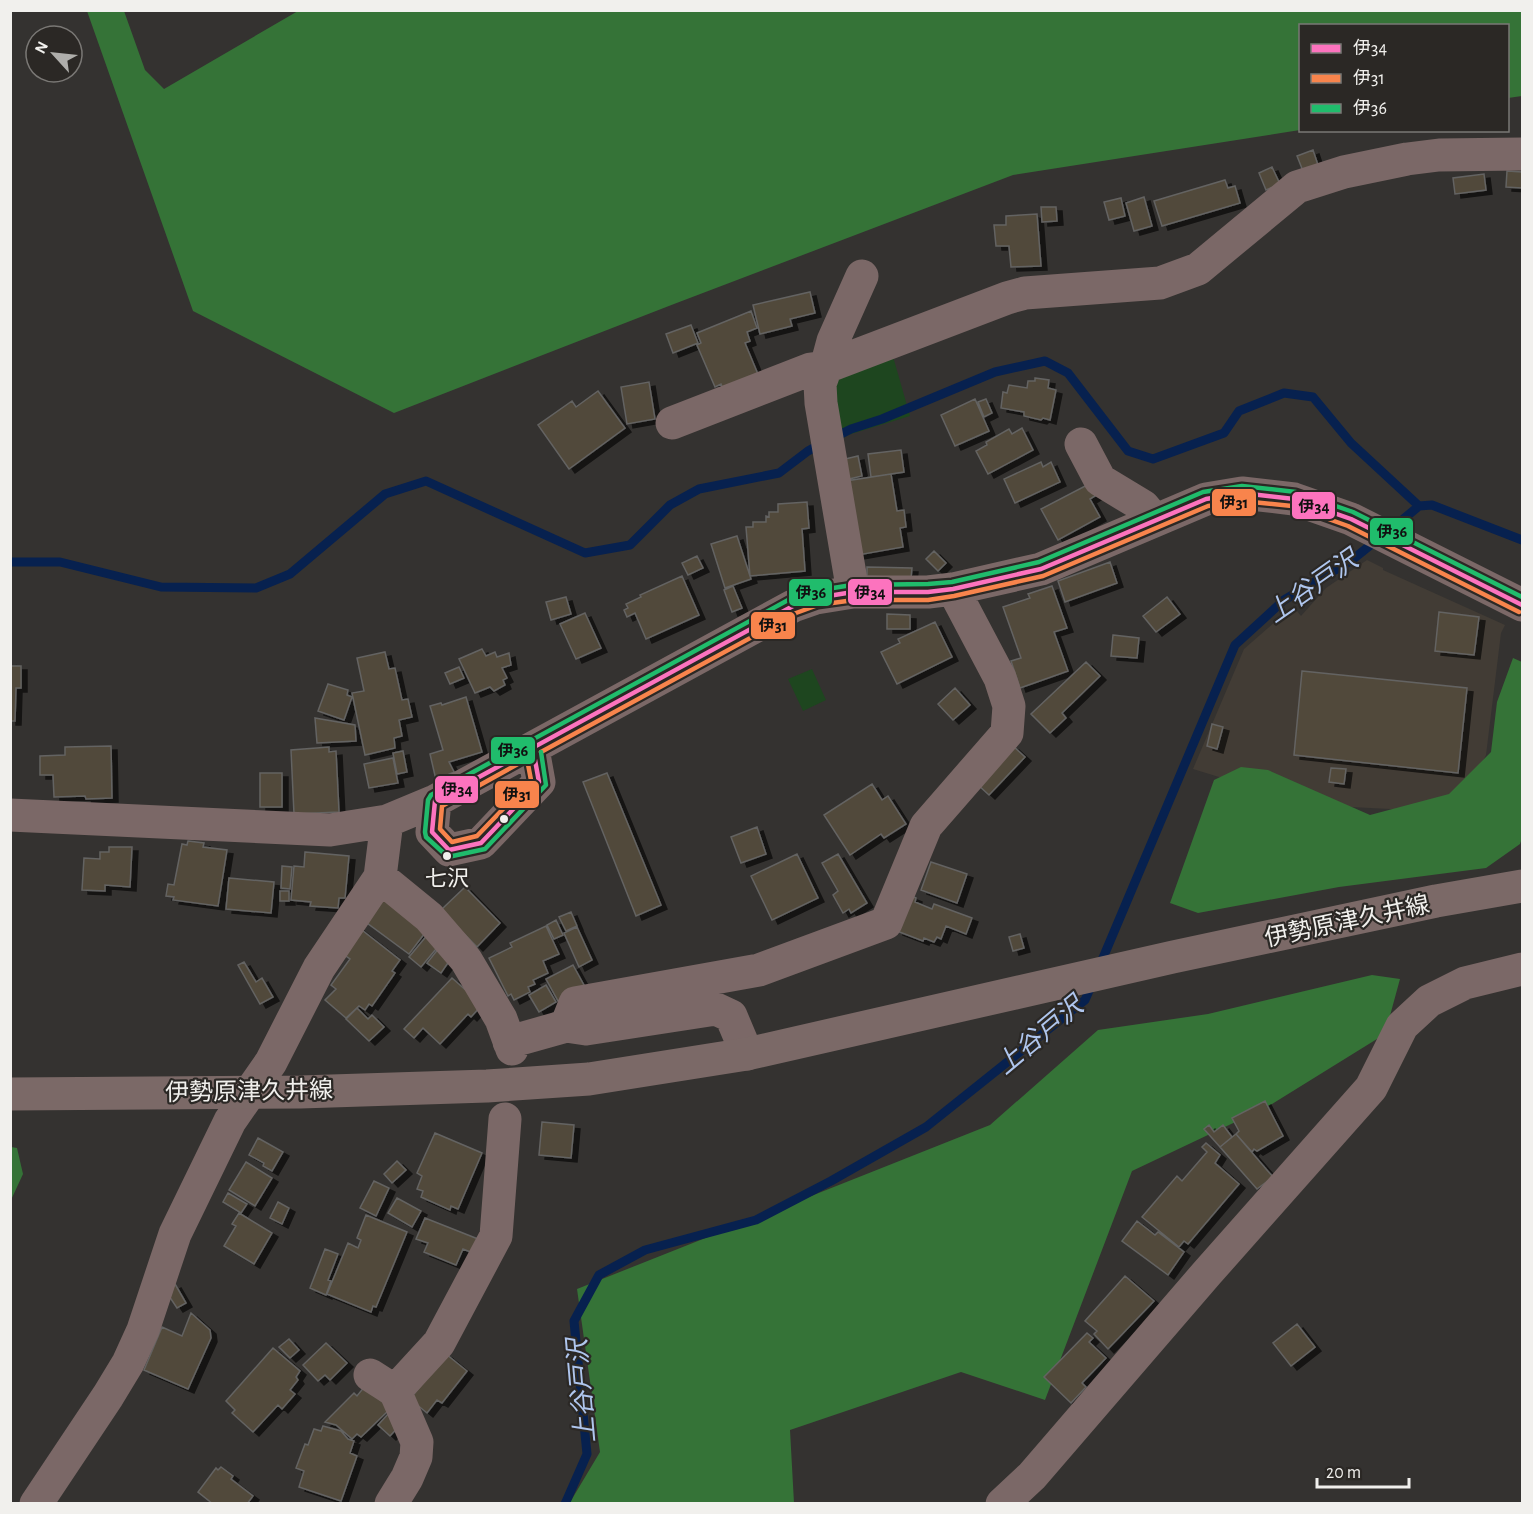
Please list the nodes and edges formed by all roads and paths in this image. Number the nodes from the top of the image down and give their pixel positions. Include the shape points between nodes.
1 (1522, 154) edge
2 (862, 276) dead end
3 (826, 367) junction
4 (672, 423) dead end
5 (1081, 444) dead end
6 (1154, 519) junction
7 (953, 589) junction
8 (853, 592) junction
9 (1522, 605) edge
10 (533, 749) junction
11 (435, 801) junction
12 (10, 816) edge
13 (387, 821) junction
14 (380, 877) junction
15 (1522, 886) edge
16 (1522, 969) edge
17 (566, 1026) junction
18 (746, 1054) junction
19 (252, 1092) junction
20 (10, 1094) edge
21 (505, 1119) dead end
22 (36, 1503) edge
23 (391, 1503) edge
24 (1002, 1503) edge

1 - 3 street via 1439,155 1344,172 1297,187 1198,269 1160,283 1025,293
2 - 3 street via 833,341
3 - 4 street via 811,369
3 - 8 street via 820,384 822,411
5 - 6 street via 1100,480 1143,506
6 - 7 street via 1041,569
6 - 9 street via 1206,499 1242,493 1294,499 1351,519
7 - 8 street
7 - 17 street via 1000,678 1009,706 1007,733 926,826 886,923 759,970 574,1003
8 - 10 street via 793,606
10 - 11 street
10 - 11 street via 539,782 481,843 448,850 432,832
11 - 13 street
12 - 13 street via 330,830
13 - 14 street
14 - 17 street via 429,917 466,960 501,1019 510,1045
14 - 19 street via 320,968
15 - 18 main road, 伊勢原津久井線 via 1173,957
16 - 24 street via 1465,983 1429,1000 1402,1026 1371,1088 1032,1476
17 - 18 street via 586,1029 716,1009 731,1016
18 - 19 main road, 伊勢原津久井線 via 589,1079 487,1086
19 - 20 main road, 伊勢原津久井線
19 - 22 street via 230,1121 174,1234 128,1364
21 - 23 street via 496,1236 439,1343 383,1383 417,1442 416,1457

